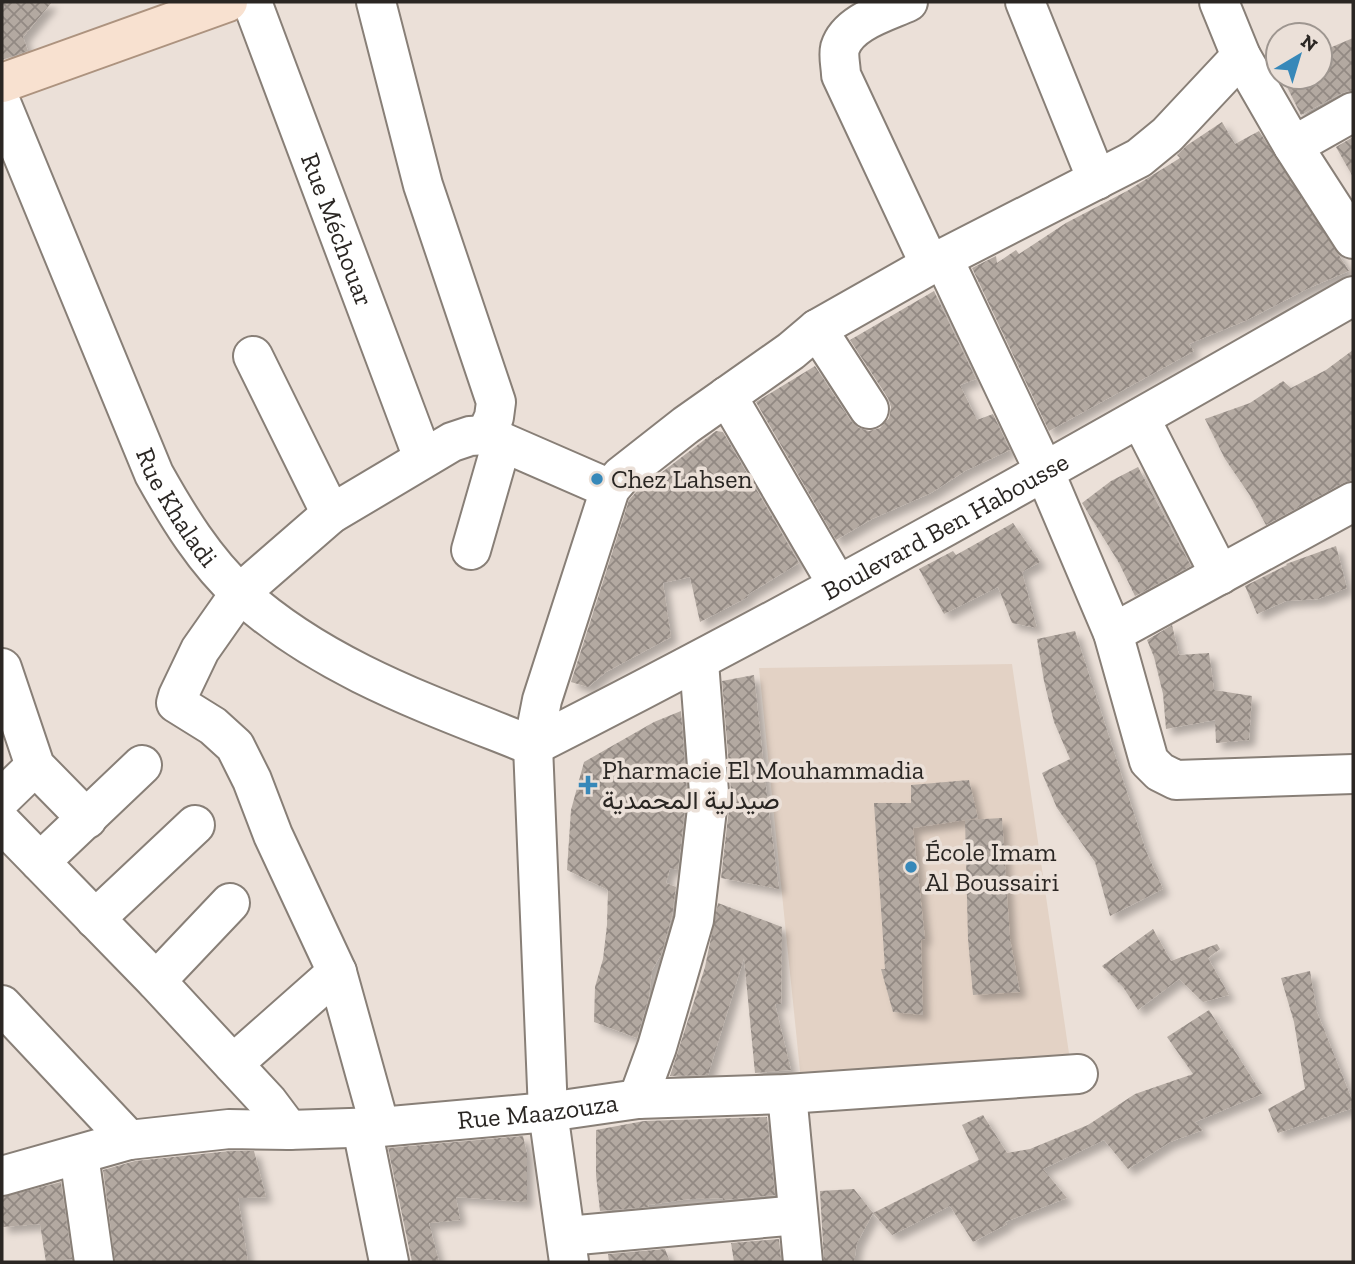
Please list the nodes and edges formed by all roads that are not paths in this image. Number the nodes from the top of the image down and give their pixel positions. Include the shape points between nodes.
1 (228, 2) edge
2 (252, 2) edge
3 (376, 2) edge
4 (908, 2) edge
5 (1025, 2) edge
6 (1219, 2) edge
7 (1241, 56) junction
8 (2, 83) edge
9 (2, 104) edge
10 (1353, 112) edge
11 (1293, 146) junction
12 (1097, 180) junction
13 (1353, 239) edge
14 (937, 262) junction
15 (1353, 296) edge
16 (817, 329) junction
17 (253, 356) dead end
18 (727, 396) junction
19 (869, 409) dead end
20 (1140, 418) junction
21 (494, 438) junction
22 (423, 458) junction
23 (1045, 472) junction
24 (610, 489) junction
25 (1353, 502) edge
26 (331, 514) junction
27 (471, 550) dead end
28 (1220, 575) junction
29 (837, 584) junction
30 (240, 593) junction
31 (1113, 633) junction
32 (699, 662) junction
33 (2, 667) edge
34 (533, 746) junction
35 (142, 765) dead end
36 (35, 766) junction
37 (1353, 774) edge
38 (2, 798) edge
39 (87, 820) junction
40 (2, 823) edge
41 (195, 825) dead end
42 (40, 862) junction
43 (230, 903) dead end
44 (95, 919) junction
45 (337, 972) junction
46 (156, 981) junction
47 (2, 1005) edge
48 (233, 1064) junction
49 (1078, 1074) dead end
50 (787, 1094) junction
51 (638, 1099) junction
52 (548, 1112) junction
53 (371, 1128) junction
54 (289, 1130) junction
55 (129, 1140) junction
56 (79, 1155) junction
57 (9, 1164) edge
58 (798, 1215) junction
59 (568, 1249) edge
60 (94, 1262) edge
61 (389, 1262) edge
62 (803, 1262) edge

1 - 8 main road
2 - 22 street, Rue Méchouar
3 - 21 street via 423,185 496,402
4 - 14 street via 849,33 839,51 841,75
5 - 12 street
6 - 7 street
7 - 11 street
7 - 12 street via 1156,145
9 - 30 street, Rue Khaladi via 154,474 199,546
10 - 11 street
11 - 13 street
12 - 14 street
14 - 16 street
14 - 23 street
15 - 20 street, Boulevard Ben Habousse
16 - 18 street
16 - 19 street
17 - 26 street
18 - 24 street
18 - 29 street
20 - 23 street, Boulevard Ben Habousse
20 - 28 street
21 - 22 street via 470,436
21 - 24 street
21 - 27 street
22 - 26 street
23 - 29 street, Boulevard Ben Habousse
23 - 31 street
24 - 34 street via 542,700
25 - 28 street
26 - 30 street
28 - 31 street
29 - 32 street, Boulevard Ben Habousse
30 - 34 street, Rue Khaladi via 333,660
30 - 45 street via 200,650 176,703 214,726 235,746
31 - 37 street via 1149,761 1160,772 1176,780
32 - 34 street, Boulevard Ben Habousse
32 - 51 street via 709,792 695,920
33 - 36 street
34 - 52 street
35 - 39 street
36 - 38 street
36 - 39 street
39 - 42 street
40 - 42 street
41 - 44 street
42 - 44 street
43 - 46 street
44 - 46 street
45 - 48 street
45 - 53 street
46 - 48 street
47 - 55 street
48 - 54 street
49 - 50 street, Rue Maazouza
50 - 51 street, Rue Maazouza
50 - 58 street
51 - 52 street, Rue Maazouza
52 - 53 street, Rue Maazouza
52 - 59 street
53 - 54 street, Rue Maazouza
53 - 61 street
54 - 55 street, Rue Maazouza via 229,1129
55 - 56 street, Rue Maazouza
56 - 57 street, Rue Maazouza
56 - 60 street
58 - 59 street
58 - 62 street

